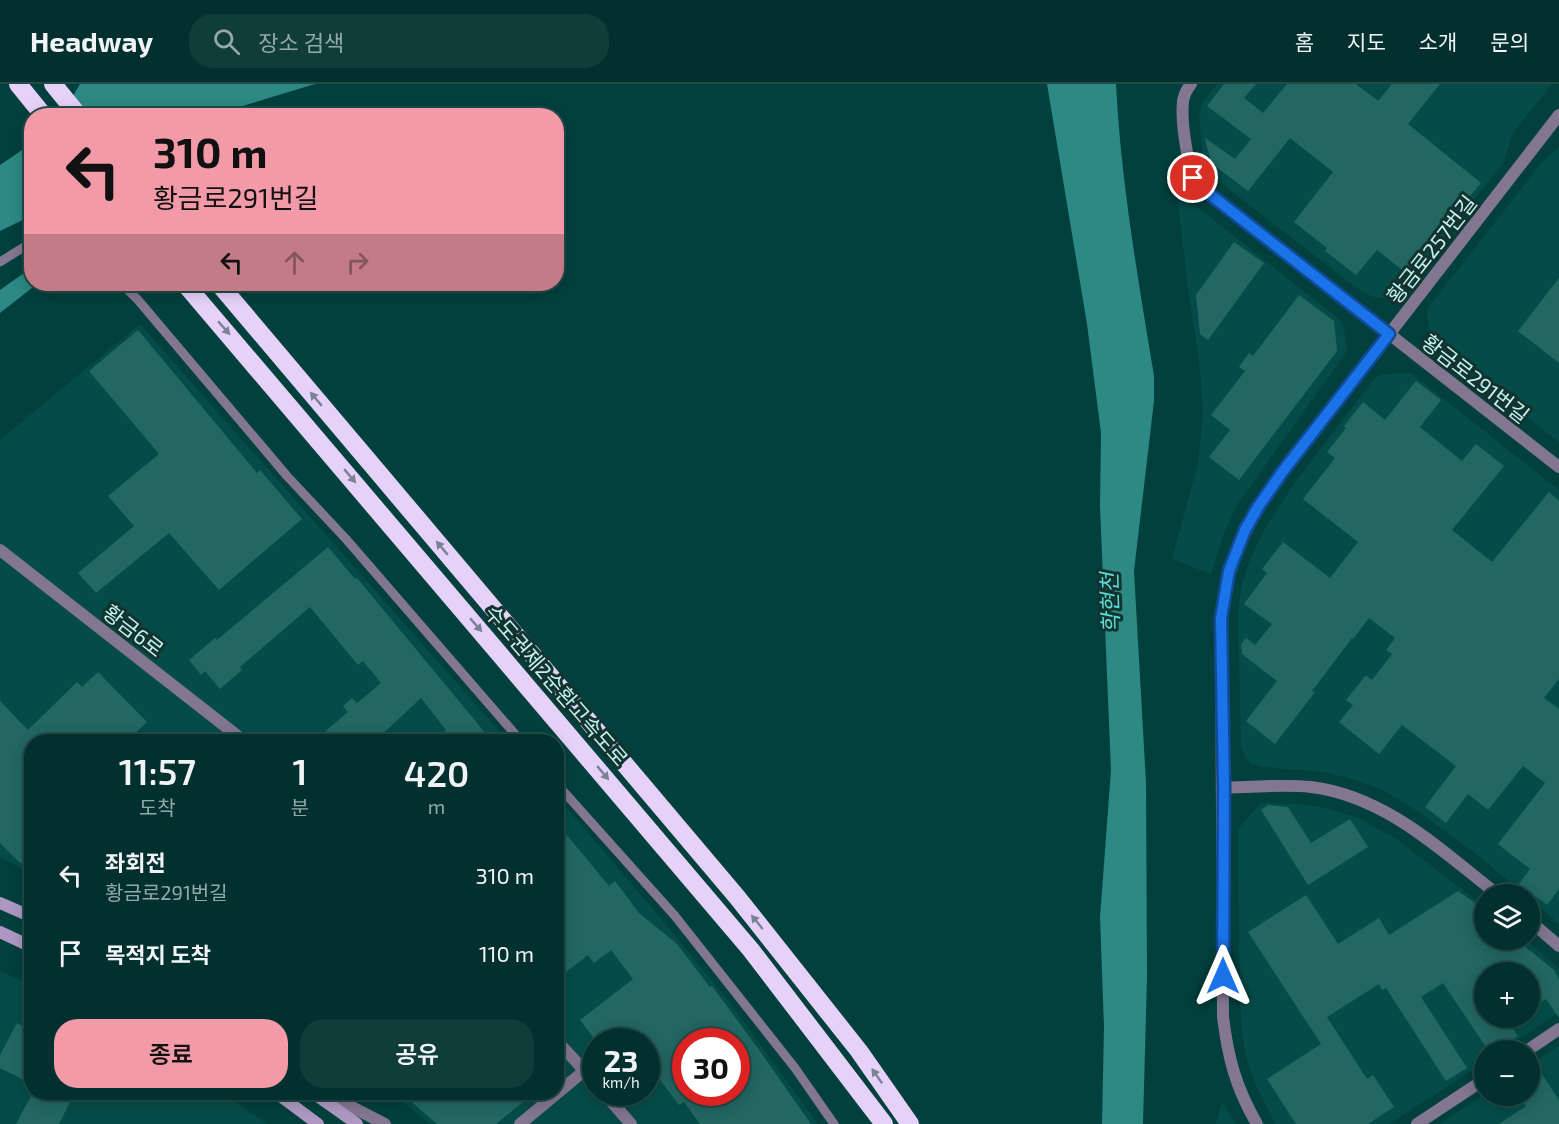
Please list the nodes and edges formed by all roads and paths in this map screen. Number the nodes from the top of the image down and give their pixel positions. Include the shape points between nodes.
1 (18, 84) edge
2 (53, 84) edge
3 (1191, 84) edge
4 (38, 108) edge
5 (72, 108) edge
6 (1559, 115) edge
7 (24, 248) edge
8 (0, 262) edge
9 (129, 291) edge
10 (192, 291) edge
11 (225, 291) edge
12 (1389, 334) junction
13 (1559, 467) edge
14 (0, 550) edge
15 (235, 734) edge
16 (515, 734) edge
17 (1224, 788) junction
18 (564, 792) edge
19 (1484, 884) edge
20 (0, 903) edge
21 (24, 914) edge
22 (1540, 930) edge
23 (0, 932) edge
24 (24, 943) edge
25 (1559, 946) edge
26 (1559, 1029) edge
27 (1540, 1042) edge
28 (564, 1049) edge
29 (582, 1069) edge
30 (582, 1073) edge
31 (1474, 1085) edge
32 (564, 1088) edge
33 (285, 1100) edge
34 (323, 1100) edge
35 (338, 1100) edge
36 (549, 1100) edge
37 (616, 1106) edge
38 (318, 1124) edge
39 (357, 1124) edge
40 (385, 1124) edge
41 (520, 1124) edge
42 (632, 1124) edge
43 (834, 1124) edge
44 (884, 1124) edge
45 (910, 1124) edge
46 (1257, 1124) edge
47 (1417, 1124) edge

1 - 4 highway
2 - 5 highway
3 - 12 street, 황금로291번길 via 1183,113 1193,178
6 - 12 street, 황금로257번길
7 - 8 lane
9 - 16 lane
10 -> 44 highway, 수도권제2순환고속도로 via 751,950
45 -> 11 highway, 수도권제2순환고속도로 via 859,1051 744,906
12 - 13 street, 황금로291번길
12 - 17 street, 황금로257번길 via 1283,471 1235,551 1221,618
14 - 15 street, 황금6로
17 - 19 street via 1310,787 1353,797 1398,819
17 - 46 street, 황금로257번길 via 1223,1017 1234,1076
18 - 43 lane via 675,916
20 - 21 main road
22 - 25 street
23 - 24 main road
26 - 27 street
28 - 29 street
30 - 32 street
31 - 47 street
33 - 38 main road
34 - 39 main road
35 - 40 street
36 - 41 street
37 - 42 street

